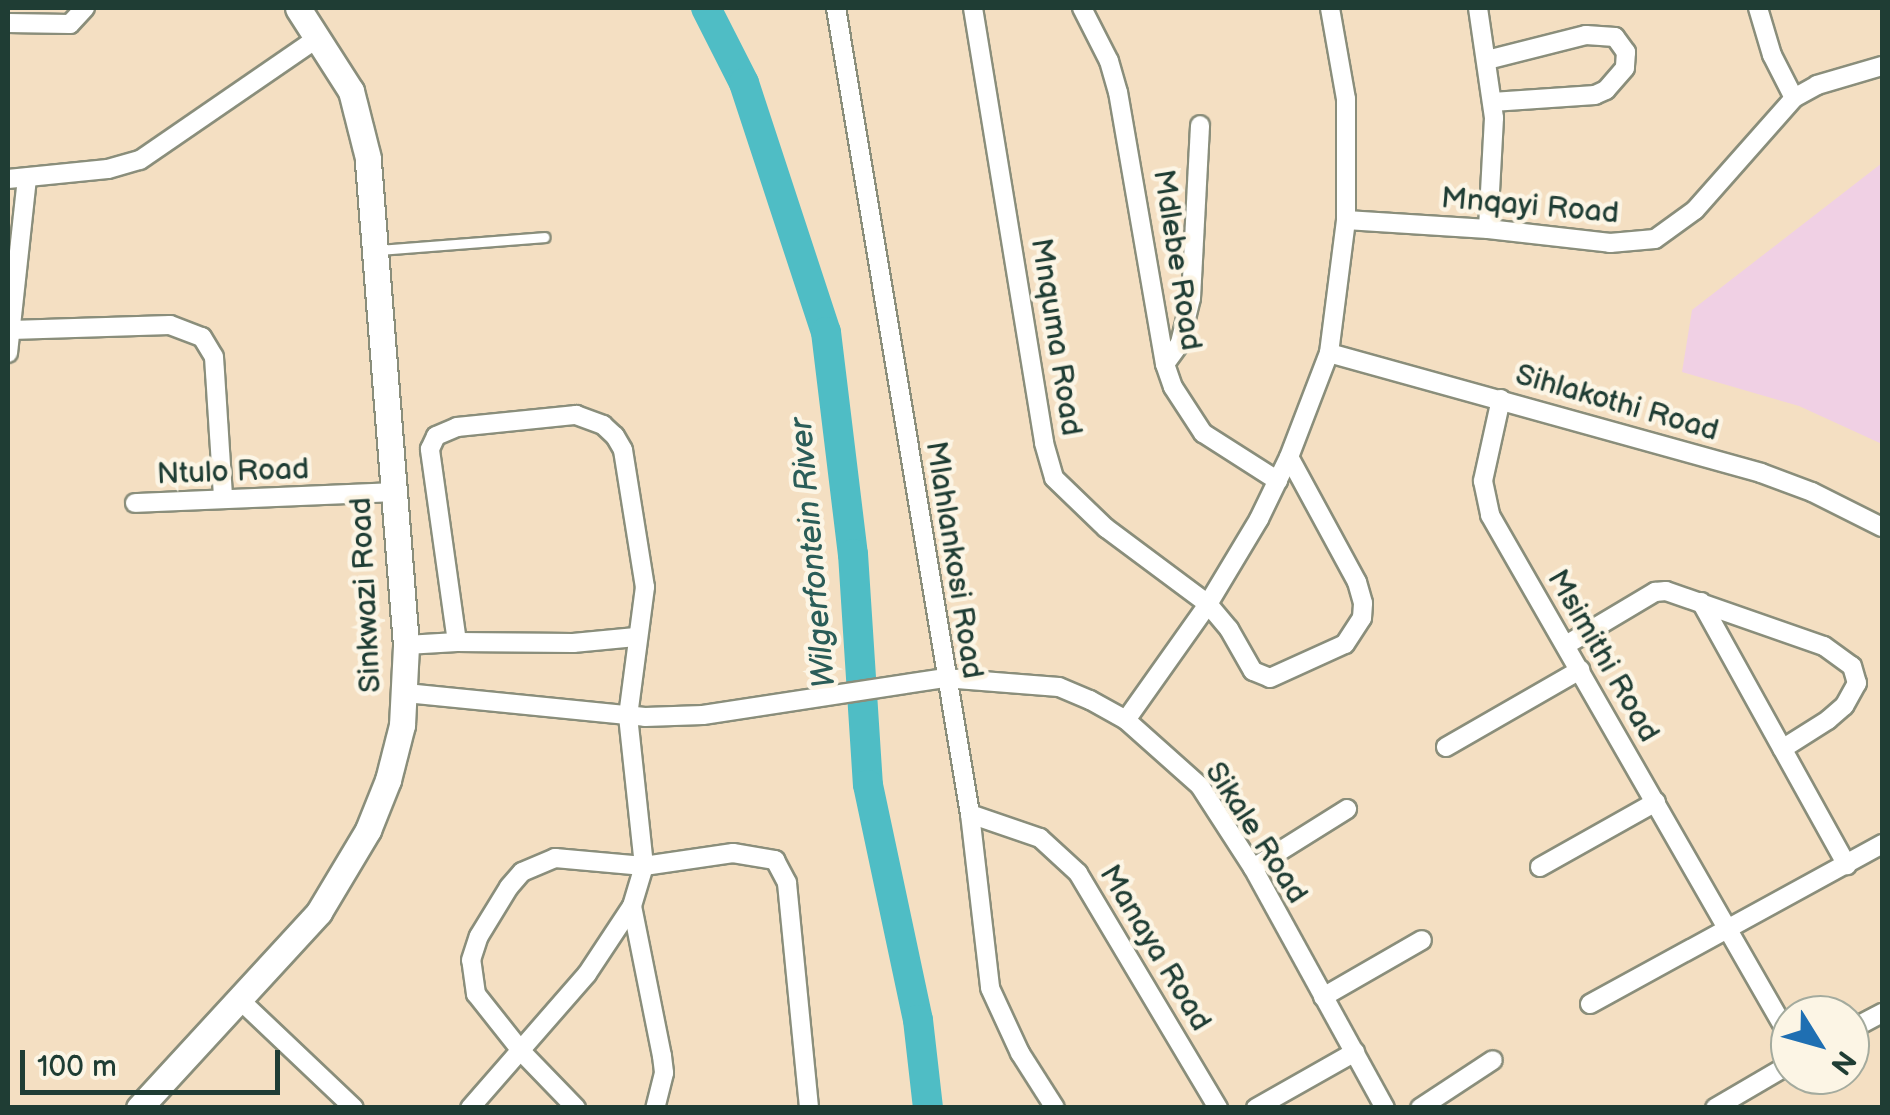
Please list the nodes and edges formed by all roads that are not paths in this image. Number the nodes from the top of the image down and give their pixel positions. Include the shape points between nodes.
1 (85, 8) edge
2 (298, 8) edge
3 (836, 8) edge
4 (974, 8) edge
5 (1082, 8) edge
6 (1330, 8) edge
7 (1478, 8) edge
8 (1758, 8) edge
9 (8, 23) edge
10 (319, 37) junction
11 (1487, 60) junction
12 (1882, 66) edge
13 (1794, 98) junction
14 (1492, 102) junction
15 (1200, 124) dead end
16 (28, 178) junction
17 (8, 180) edge
18 (1346, 220) junction
19 (1488, 228) junction
20 (544, 236) dead end
21 (378, 251) junction
22 (12, 330) junction
23 (8, 353) edge
24 (1328, 353) junction
25 (1165, 364) junction
26 (1502, 399) junction
27 (1289, 457) junction
28 (1278, 481) junction
29 (393, 492) junction
30 (223, 498) junction
31 (135, 503) dead end
32 (1882, 528) edge
33 (1700, 602) junction
34 (1208, 604) junction
35 (636, 637) junction
36 (456, 642) junction
37 (406, 644) junction
38 (1566, 645) junction
39 (1580, 670) junction
40 (944, 678) junction
41 (406, 692) junction
42 (628, 716) junction
43 (1126, 720) junction
44 (1446, 747) dead end
45 (1782, 750) junction
46 (1656, 802) junction
47 (1347, 809) dead end
48 (970, 814) junction
49 (1882, 844) edge
50 (644, 866) junction
51 (1846, 866) junction
52 (1540, 867) dead end
53 (1252, 868) junction
54 (632, 906) junction
55 (1727, 928) junction
56 (1422, 940) dead end
57 (1323, 997) junction
58 (240, 1000) junction
59 (1770, 1003) edge
60 (1590, 1004) dead end
61 (522, 1052) junction
62 (1355, 1052) junction
63 (1493, 1060) dead end
64 (1770, 1076) edge
65 (139, 1108) edge
66 (354, 1108) edge
67 (470, 1108) edge
68 (576, 1108) edge
69 (655, 1108) edge
70 (810, 1108) edge
71 (1055, 1108) edge
72 (1218, 1108) edge
73 (1256, 1108) edge
74 (1385, 1108) edge
75 (1420, 1108) edge
76 (1716, 1108) edge

1 - 9 street via 70,24
2 - 10 street, Sinkwazi Road
3 - 40 street, Mlahlankosi Road
4 - 34 street, Mnquma Road via 1054,478 1106,528
5 - 25 street, Mdlebe Road via 1118,92
6 - 18 street via 1346,99
7 - 11 street
8 - 13 street
10 - 16 street via 140,160
10 - 21 street, Sinkwazi Road via 362,124
11 - 14 street
11 - 14 street via 1604,34 1622,44 1627,60 1614,82 1595,95
12 - 13 street, Mnqayi Road
13 - 19 street, Mnqayi Road via 1696,210 1655,240 1610,243
14 - 19 street
15 - 25 street via 1191,298 1180,343
16 - 17 street
16 - 22 street
18 - 19 street, Mnqayi Road
18 - 24 street
20 - 21 lane
21 - 29 street, Sinkwazi Road
22 - 23 street
22 - 30 street via 170,325 202,337 214,357
24 - 26 street, Sihlakothi Road
24 - 27 street
25 - 28 street, Mdlebe Road via 1180,402 1203,433
26 - 32 street, Sihlakothi Road via 1760,474
26 - 38 street, Msimithi Road via 1483,496
27 - 28 street
27 - 34 street, Mnquma Road via 1357,582 1362,618 1345,644 1270,678 1253,671
28 - 34 street
29 - 30 street, Ntulo Road
29 - 37 street, Sinkwazi Road
30 - 31 street, Ntulo Road
33 - 38 street via 1655,592
33 - 45 street
33 - 45 street via 1824,646 1857,674 1844,706
34 - 43 street
35 - 36 street
35 - 36 street via 646,587 623,450 603,425 576,416 457,427 432,441
35 - 42 street
36 - 37 street
37 - 41 street, Sinkwazi Road
38 - 39 street, Msimithi Road
39 - 44 street
39 - 46 street, Msimithi Road
40 - 42 street, Sikale Road via 703,715
40 - 43 street, Sikale Road via 1058,688
40 - 48 street, Mlahlankosi Road
41 - 42 street, Sikale Road
41 - 58 street, Sinkwazi Road via 388,780 346,872
42 - 50 street
43 - 53 street, Sikale Road via 1200,786
45 - 51 street
46 - 52 street
46 - 55 street, Msimithi Road
47 - 53 street
48 - 71 street, Mlahlankosi Road via 990,988
48 - 72 street, Manaya Road via 1040,838 1078,874
49 - 51 street
50 - 54 street
50 - 61 street via 555,858 522,872 509,887 479,936 471,975 476,994
50 - 70 street via 733,853 767,856 782,868
51 - 55 street
53 - 57 street, Sikale Road
54 - 61 street
54 - 69 street via 664,1073
55 - 59 street, Msimithi Road
55 - 60 street
56 - 57 street
57 - 62 street, Sikale Road
58 - 65 street, Sinkwazi Road
58 - 66 street
61 - 67 street
61 - 68 street
62 - 73 street
62 - 74 street, Sikale Road
63 - 75 street
64 - 76 street

